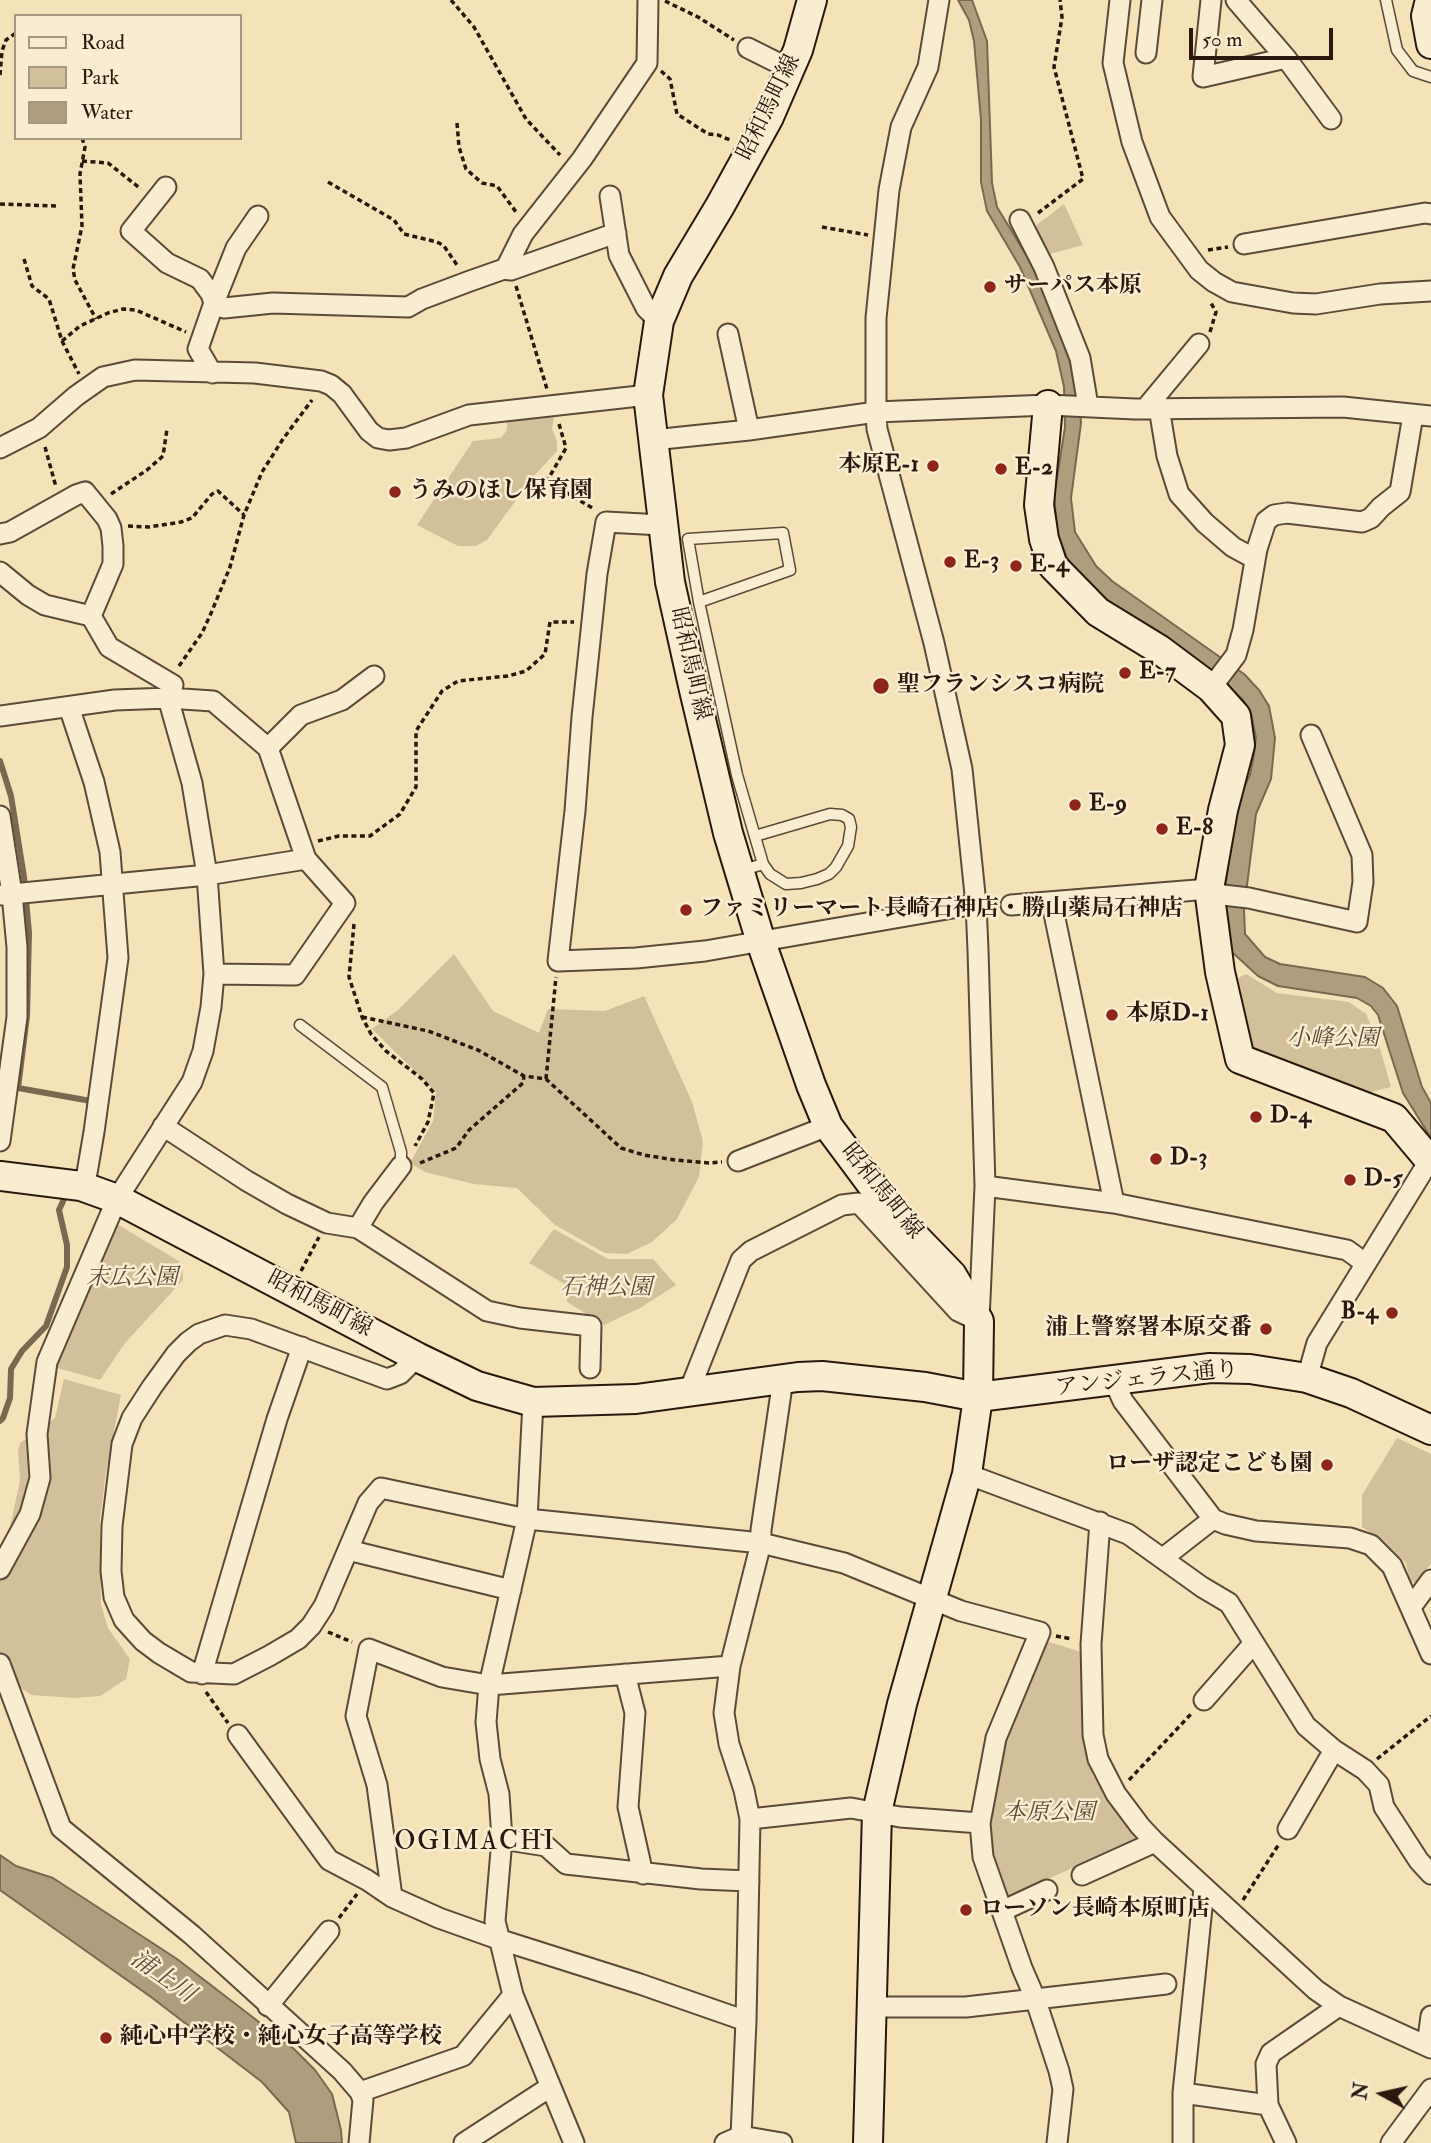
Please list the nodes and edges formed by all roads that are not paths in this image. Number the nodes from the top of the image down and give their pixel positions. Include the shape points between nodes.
1 (648, 0) edge
2 (812, 0) edge
3 (939, 0) edge
4 (1120, 0) edge
5 (1152, 0) edge
6 (1211, 0) edge
7 (1236, 0) edge
8 (1386, 0) edge
9 (1430, 0) edge
10 (1431, 44) edge
11 (748, 48) road end
12 (1146, 52) dead end
13 (1286, 58) junction
14 (790, 69) junction
15 (1431, 77) edge
16 (1331, 119) dead end
17 (161, 193) road end
18 (610, 196) dead end
19 (1431, 215) edge
20 (258, 216) dead end
21 (1020, 220) road end
22 (616, 233) junction
23 (1244, 244) road end
24 (511, 270) junction
25 (1431, 291) edge
26 (214, 303) junction
27 (659, 321) junction
28 (728, 334) dead end
29 (1199, 344) dead end
30 (212, 373) junction
31 (648, 394) junction
32 (1052, 406) junction
33 (1088, 406) junction
34 (1152, 409) junction
35 (876, 412) junction
36 (1422, 416) edge
37 (750, 430) junction
38 (653, 440) junction
39 (0, 448) edge
40 (662, 525) junction
41 (0, 534) edge
42 (1255, 559) junction
43 (0, 572) edge
44 (699, 602) junction
45 (91, 616) junction
46 (374, 676) dead end
47 (1213, 686) junction
48 (170, 691) junction
49 (69, 707) junction
50 (0, 716) edge
51 (1311, 735) dead end
52 (268, 748) junction
53 (0, 816) edge
54 (755, 836) junction
55 (304, 852) junction
56 (751, 868) junction
57 (207, 875) junction
58 (114, 884) junction
59 (1216, 892) junction
60 (6, 894) edge
61 (976, 904) junction
62 (1052, 904) junction
63 (1011, 905) dead end
64 (761, 942) junction
65 (214, 974) junction
66 (300, 1025) dead end
67 (163, 1126) junction
68 (828, 1126) junction
69 (0, 1141) edge
70 (738, 1161) road end
71 (1430, 1162) edge
72 (401, 1166) joint
73 (0, 1176) edge
74 (81, 1186) junction
75 (985, 1186) junction
76 (117, 1199) junction
77 (1114, 1203) junction
78 (358, 1228) junction
79 (1365, 1263) junction
80 (979, 1321) junction
81 (302, 1347) junction
82 (417, 1357) junction
83 (590, 1368) dead end
84 (1307, 1378) junction
85 (783, 1379) junction
86 (1114, 1381) junction
87 (688, 1394) junction
88 (978, 1397) junction
89 (533, 1402) junction
90 (1431, 1430) edge
91 (967, 1475) junction
92 (527, 1518) junction
93 (1213, 1519) junction
94 (1100, 1522) junction
95 (761, 1543) junction
96 (348, 1550) junction
97 (1163, 1558) junction
98 (0, 1569) edge
99 (1431, 1580) edge
100 (511, 1590) junction
101 (931, 1600) junction
102 (1412, 1606) junction
103 (1254, 1643) junction
104 (1431, 1654) edge
105 (0, 1664) edge
106 (730, 1665) junction
107 (196, 1673) junction
108 (625, 1674) junction
109 (489, 1685) junction
110 (1204, 1700) dead end
111 (238, 1735) road end
112 (1334, 1750) junction
113 (877, 1812) junction
114 (750, 1819) junction
115 (980, 1822) junction
116 (1288, 1829) road end
117 (502, 1839) junction
118 (1155, 1842) junction
119 (643, 1874) junction
120 (1431, 1874) edge
121 (1082, 1875) dead end
122 (749, 1881) junction
123 (1204, 1888) junction
124 (1047, 1890) dead end
125 (392, 1897) junction
126 (1002, 1911) junction
127 (329, 1931) road end
128 (498, 1939) junction
129 (1166, 1984) dead end
130 (513, 1995) junction
131 (1035, 1998) junction
132 (268, 2006) junction
133 (1339, 2006) junction
134 (873, 2007) junction
135 (1431, 2016) edge
136 (746, 2021) junction
137 (1429, 2047) edge
138 (550, 2087) junction
139 (1431, 2089) edge
140 (359, 2092) junction
141 (1183, 2093) junction
142 (1268, 2105) junction
143 (733, 2139) edge
144 (359, 2143) edge
145 (464, 2143) edge
146 (574, 2143) edge
147 (782, 2143) edge
148 (868, 2143) edge
149 (1057, 2143) edge
150 (1182, 2143) edge
151 (1286, 2143) edge
152 (1391, 2143) edge

1 - 24 street via 645,65 528,228 507,266
2 - 14 main road, 昭和馬町線
3 - 35 street via 928,67 901,127 884,238 876,318
4 - 25 street via 1113,63 1132,142 1160,217 1199,270 1232,292 1279,301 1316,304
5 - 12 street
6 - 13 street via 1203,77
7 - 13 street
8 - 15 lane via 1397,50 1413,71
9 - 10 main road via 1426,16
11 - 14 street
13 - 16 street
14 - 27 main road, 昭和馬町線 via 752,149 678,276
17 - 26 street via 131,231 167,263 200,279
18 - 22 street
19 - 23 street
20 - 26 street via 236,248
21 - 33 street via 1080,358
22 - 24 street
22 - 27 street via 619,255 646,308
24 - 26 street via 470,281 408,307 273,303 224,308
26 - 30 street via 198,349
27 - 31 main road, 昭和馬町線
28 - 37 street
29 - 34 street
30 - 31 street via 321,380 342,394 369,431 389,440 406,439 469,415
30 - 39 street via 135,370 103,377 39,428
31 - 38 main road, 昭和馬町線
32 - 33 street
32 - 35 street
32 - 47 main road via 1040,505 1053,566 1098,612
33 - 34 street
34 - 36 street via 1343,407
34 - 42 street via 1179,494 1233,547
35 - 37 street
35 - 61 street via 962,769
36 - 42 street via 1400,492 1371,518 1362,522 1274,515 1266,521
37 - 38 street
38 - 40 main road, 昭和馬町線
40 - 56 main road, 昭和馬町線 via 670,582 728,833
40 - 64 street via 606,522 558,961 636,958
41 - 45 street via 85,492 110,526 113,564
42 - 47 street via 1236,655
43 - 45 street via 46,605
44 - 44 lane via 688,538 783,533 790,570
44 - 54 lane
45 - 48 street via 109,647
46 - 52 street via 342,700 301,715
47 - 59 main road via 1236,716 1240,745 1223,810
48 - 49 street
48 - 52 street via 213,701
48 - 57 street
49 - 50 street
49 - 58 street via 94,782
51 - 59 street via 1362,855 1357,922
52 - 55 street
53 - 60 street
54 - 56 lane
54 - 56 lane via 830,814 842,814 851,827 848,846 835,867 817,879 786,884
55 - 57 street
55 - 65 street via 345,903 295,975
56 - 64 main road, 昭和馬町線
57 - 58 street
57 - 65 street
58 - 60 street
58 - 74 street via 118,958 94,1132
59 - 62 street
59 - 71 main road via 1220,972 1240,1059 1394,1118
60 - 69 street via 17,947 17,1017
61 - 64 street
61 - 75 street
62 - 63 street
62 - 77 street
64 - 68 main road, 昭和馬町線
65 - 67 street via 203,1051 192,1082
66 - 72 lane via 382,1087
67 - 76 street
67 - 78 street via 257,1187 327,1223
68 - 70 street
68 - 80 main road, 昭和馬町線 via 895,1216 952,1275
71 - 79 street
72 - 78 street
73 - 74 main road, 昭和馬町線
74 - 76 main road, 昭和馬町線
75 - 77 street
75 - 80 street
76 - 82 main road, 昭和馬町線
76 - 98 street via 47,1362 37,1434 40,1478 30,1514
77 - 79 street via 1347,1250
78 - 83 street via 487,1311 591,1325
79 - 84 street via 1317,1343
80 - 87 street via 958,1311 859,1203 842,1205 741,1260
80 - 88 main road
81 - 82 street via 387,1380 401,1374
81 - 107 street
81 - 107 street via 236,1326 199,1334 176,1354 152,1387 122,1444 112,1526 114,1597 124,1620 143,1641
82 - 89 main road, 昭和馬町線 via 477,1386
84 - 86 main road, アンジェラス通り via 1250,1368 1210,1368
84 - 90 main road, アンジェラス通り
85 - 87 main road, 昭和馬町線
85 - 88 main road, 昭和馬町線 via 822,1376
85 - 95 street
86 - 88 main road, アンジェラス通り
86 - 93 street via 1122,1401
87 - 89 main road, 昭和馬町線
88 - 91 main road
89 - 92 street
91 - 94 street
91 - 101 main road
92 - 95 street
92 - 96 street via 381,1488 368,1503
92 - 100 street
93 - 97 street
93 - 102 street via 1256,1531 1350,1538 1371,1545 1392,1566
94 - 97 street
94 - 118 street via 1091,1644 1093,1735 1098,1759 1116,1794
95 - 101 street via 844,1563
95 - 106 street
96 - 100 street
96 - 107 street via 324,1606 320,1629 234,1674
97 - 103 street via 1229,1603
99 - 102 street
100 - 109 street
101 - 113 main road
101 - 115 street via 1040,1632 996,1738
102 - 104 street
103 - 110 street
103 - 112 street via 1306,1726
105 - 132 street via 61,1828 192,1935
106 - 108 street
106 - 114 street via 724,1713
108 - 109 street
108 - 119 street via 635,1713 628,1807
109 - 117 street via 486,1722
109 - 125 street via 442,1677 363,1646 356,1716 377,1785
111 - 125 street via 329,1860
112 - 116 street
112 - 120 street via 1379,1784 1384,1807
113 - 114 street via 852,1808
113 - 115 street
113 - 134 main road
114 - 122 street
115 - 126 street via 984,1857
117 - 119 street via 546,1846 566,1864
117 - 128 street via 495,1922
118 - 121 street
118 - 123 street
119 - 122 street
122 - 136 street
123 - 133 street via 1315,1990
123 - 141 street
124 - 126 street
125 - 128 street
126 - 131 street
127 - 132 street
128 - 130 street
128 - 136 street
129 - 131 street
130 - 138 street
130 - 140 street via 463,2056
131 - 134 street via 967,2007
131 - 149 street via 1063,2089
132 - 140 street via 342,2071
133 - 137 street
133 - 142 street via 1271,2053 1266,2064
134 - 148 main road
135 - 137 street
136 - 143 street
138 - 145 street
138 - 146 street
139 - 152 street
140 - 144 street via 363,2100
141 - 142 street
141 - 150 street
142 - 151 street
143 - 147 street

